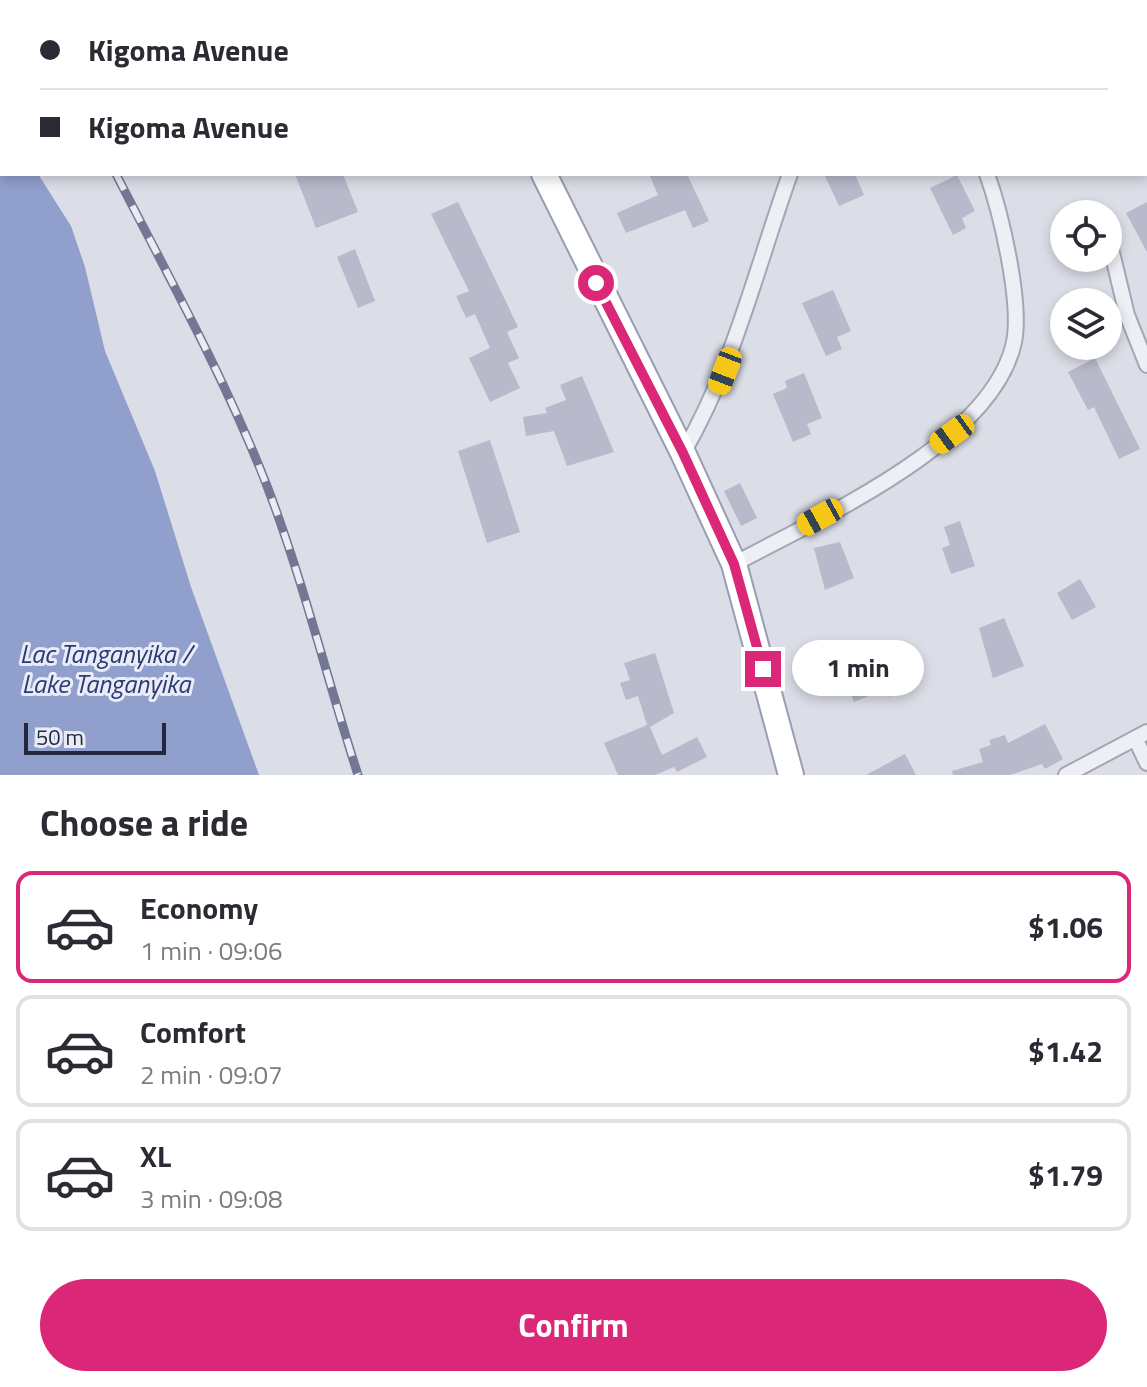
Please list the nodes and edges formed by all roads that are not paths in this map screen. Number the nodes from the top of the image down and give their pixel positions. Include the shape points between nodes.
1 (545, 176) edge
2 (789, 176) edge
3 (988, 176) edge
4 (1117, 272) edge
5 (1147, 365) edge
6 (683, 453) junction
7 (734, 564) junction
8 (1141, 735) edge
9 (1147, 763) edge
10 (791, 775) edge
11 (1066, 775) edge

1 - 6 main road
2 - 6 street via 728,364
3 - 7 street via 1002,216 1014,342 991,393 952,434 894,476
4 - 5 street
6 - 7 main road
7 - 10 main road
8 - 9 street
8 - 11 street

